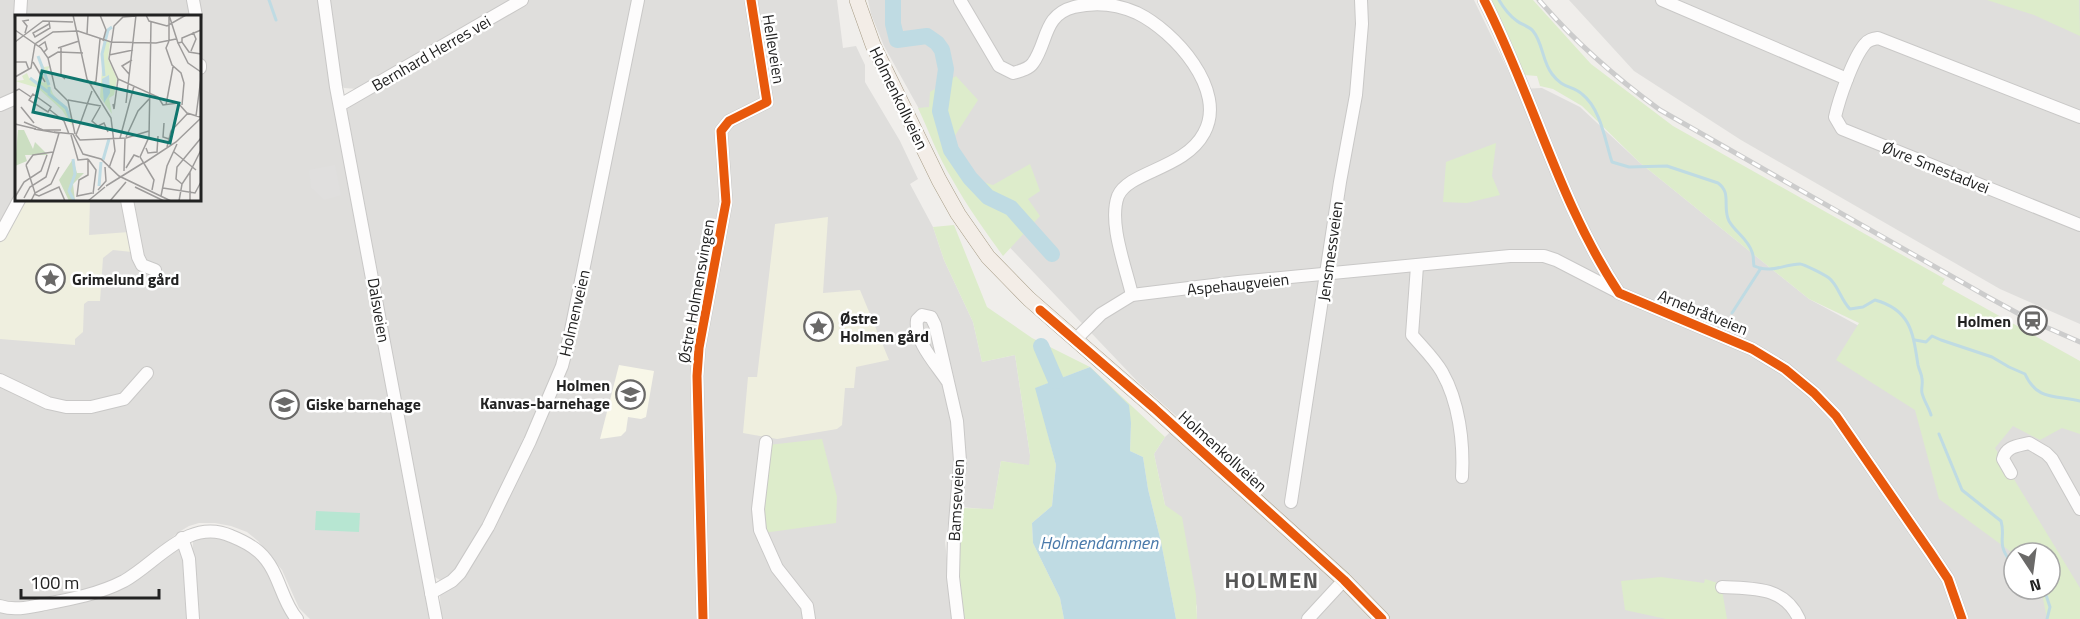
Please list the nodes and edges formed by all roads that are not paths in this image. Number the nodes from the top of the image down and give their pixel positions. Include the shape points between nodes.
1 (21, 0) edge
2 (193, 0) edge
3 (324, 0) edge
4 (522, 0) edge
5 (638, 0) edge
6 (751, 0) edge
7 (857, 0) edge
8 (960, 0) edge
9 (1361, 0) edge
10 (1484, 0) edge
11 (1662, 0) edge
12 (20, 15) edge
13 (196, 15) edge
14 (1847, 80) junction
15 (15, 98) edge
16 (767, 102) joint
17 (0, 105) edge
18 (340, 105) junction
19 (2080, 117) edge
20 (18, 201) edge
21 (127, 201) edge
22 (2080, 225) edge
23 (0, 235) edge
24 (1417, 266) junction
25 (155, 270) dead end
26 (1326, 275) junction
27 (1619, 293) junction
28 (1132, 295) junction
29 (1076, 339) junction
30 (147, 373) dead end
31 (0, 380) edge
32 (948, 382) junction
33 (766, 442) dead end
34 (2012, 473) dead end
35 (1462, 477) dead end
36 (1291, 502) dead end
37 (2080, 509) edge
38 (183, 538) junction
39 (1344, 580) junction
40 (1722, 586) dead end
41 (431, 592) junction
42 (0, 606) edge
43 (193, 619) edge
44 (297, 619) edge
45 (436, 619) edge
46 (702, 619) edge
47 (809, 619) edge
48 (958, 619) edge
49 (1308, 619) edge
50 (1382, 619) edge
51 (1799, 619) edge
52 (1962, 619) edge

1 - 12 street
2 - 13 street
3 - 18 street, Dalsveien
4 - 18 street, Bernhard Herres vei
5 - 41 street, Holmenveien via 562,366 483,537 457,577
6 - 16 street, Helleveien
7 - 29 main road, Holmenkollveien via 889,80 958,214 1012,283
8 - 28 street via 999,66 1013,73 1033,64 1047,28 1059,15 1097,4 1121,7 1155,24 1194,64 1206,89 1210,111 1203,135 1187,154 1130,182 1118,198 1115,222
9 - 26 street, Jensmessveien via 1357,88
10 - 27 street via 1515,65 1577,219
11 - 14 street
14 - 19 street, Øvre Smestadvei via 1865,44 1878,38
14 - 22 street, Øvre Smestadvei via 1835,117 1842,129
15 - 17 street
16 - 46 street, Østre Holmensvingen via 729,121 721,131 726,202 697,376
18 - 41 street, Dalsveien
20 - 23 street
21 - 25 street via 138,257 142,265
24 - 26 street, Aspehaugveien
24 - 27 street, Aspehaugveien via 1544,256
24 - 35 street via 1412,335 1441,370 1448,385 1460,423
26 - 28 street, Aspehaugveien
26 - 36 street, Jensmessveien
27 - 52 street, Arnebråtveien via 1752,349 1773,360 1814,393 1836,416 1948,579
28 - 29 street, Aspehaugveien via 1101,314
29 - 39 main road, Holmenkollveien
30 - 31 street via 124,399 91,407 57,406
32 - 32 street, Bamseveien via 935,325 931,317 922,315 917,320 918,337
32 - 48 street, Bamseveien via 957,421 960,461 953,577
33 - 47 street via 758,509 760,530 777,568 807,606
34 - 37 street via 2003,459 2005,453 2029,443 2052,459
38 - 42 street via 131,576 92,594 24,608
38 - 43 street via 189,559
38 - 44 street via 197,532 218,531 252,547 274,571
39 - 49 street
39 - 50 main road, Holmenkollveien
40 - 51 street via 1778,594 1795,609
41 - 45 street, Dalsveien

